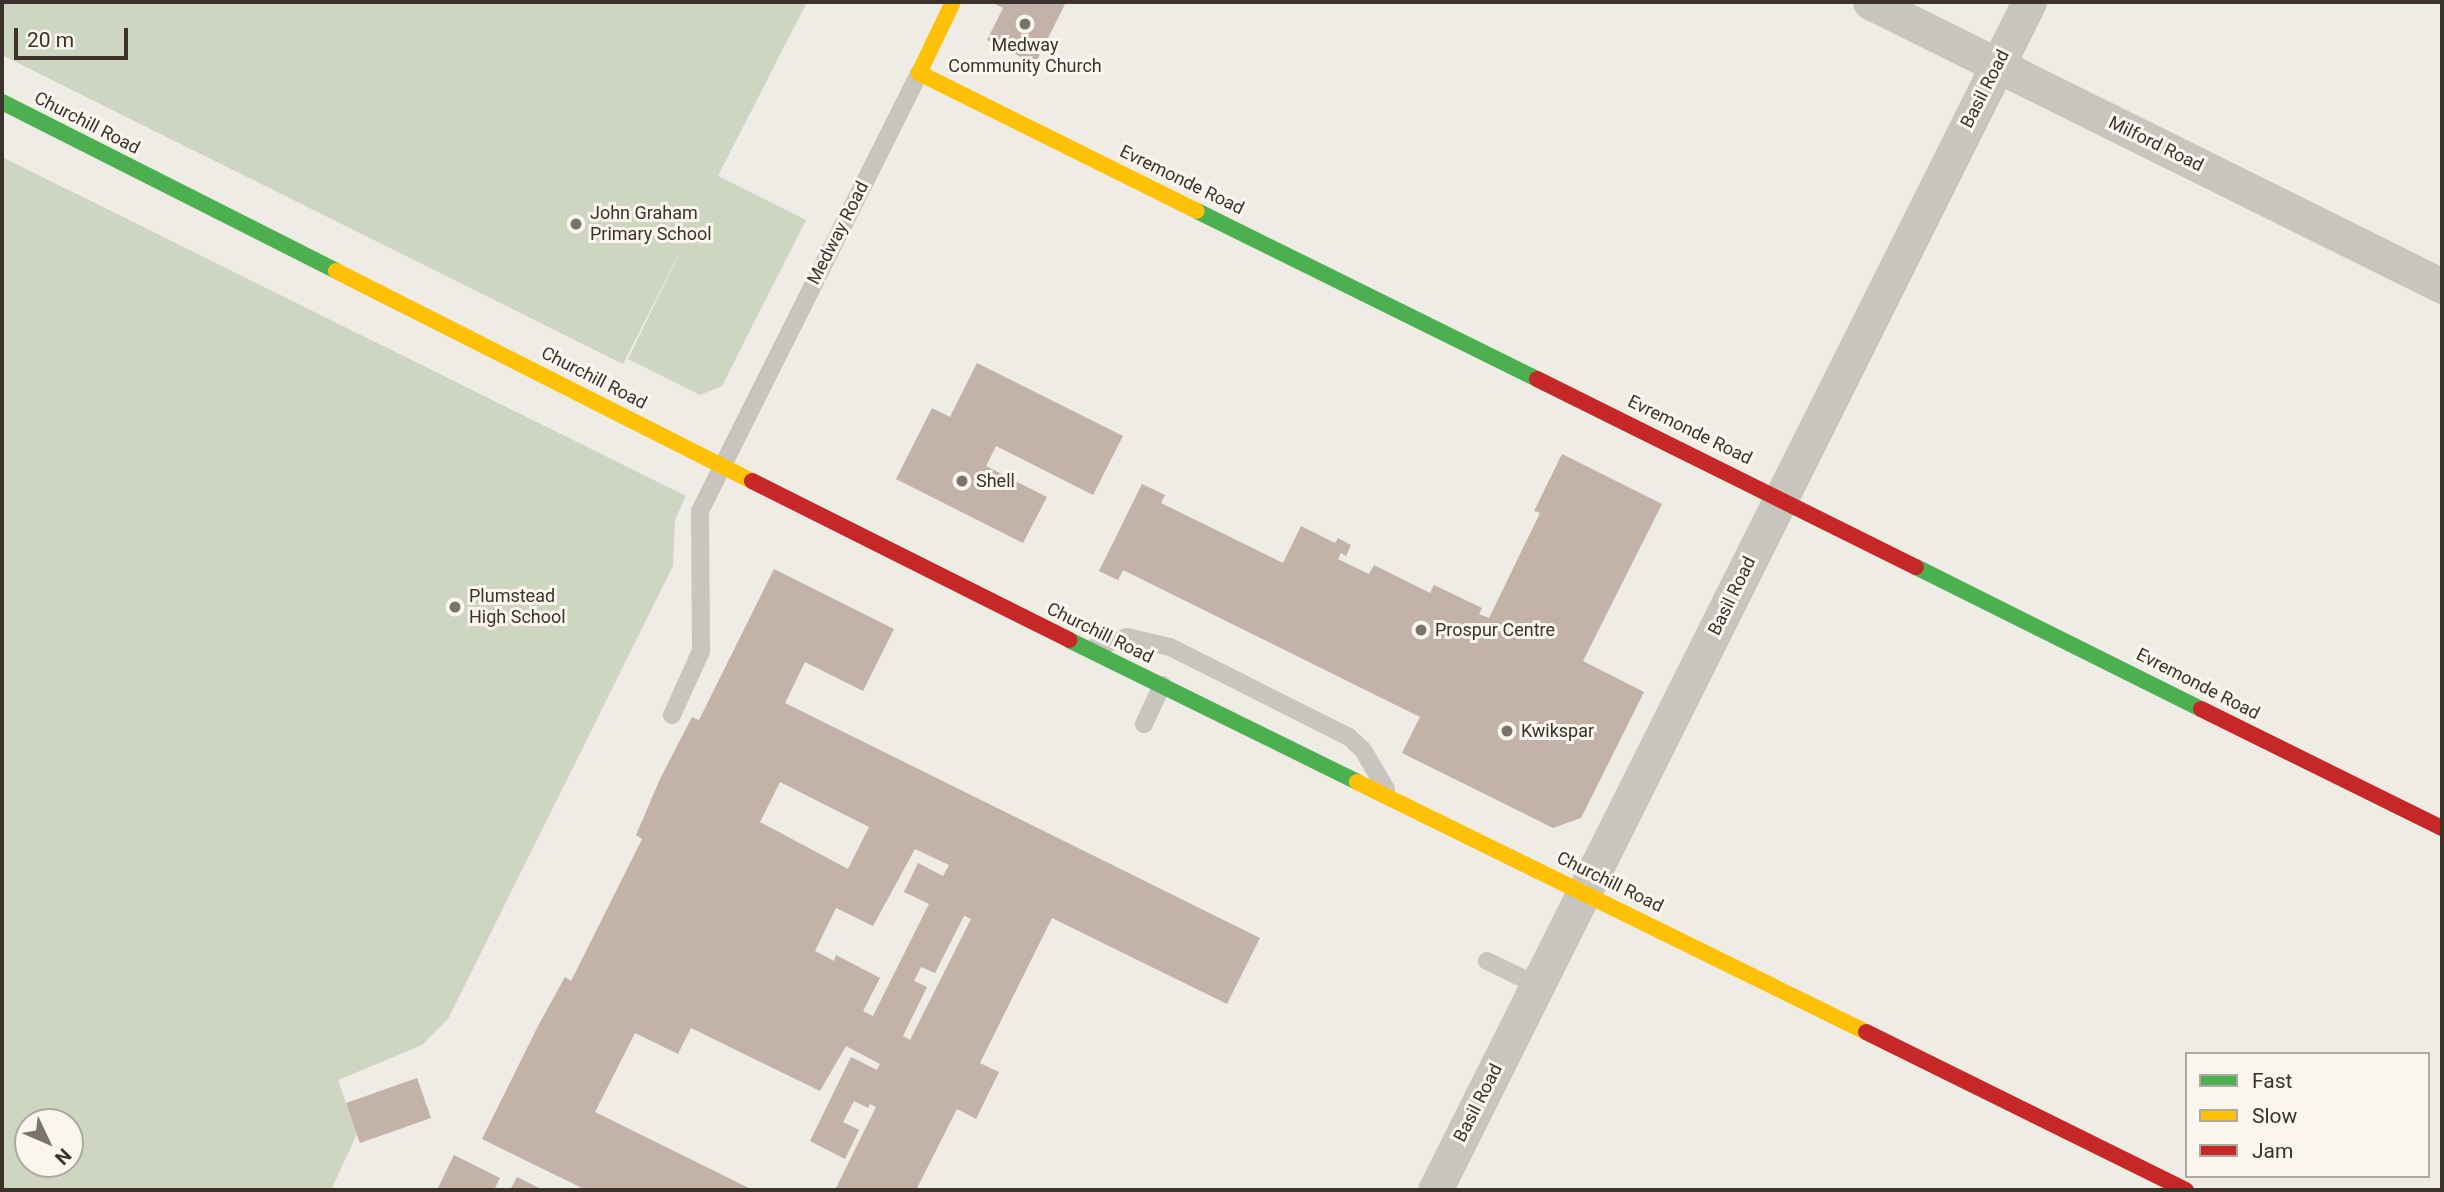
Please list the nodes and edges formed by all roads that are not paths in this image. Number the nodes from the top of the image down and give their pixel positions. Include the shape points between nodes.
1 (1870, 2) edge
2 (2029, 2) edge
3 (947, 4) edge
4 (1997, 65) junction
5 (919, 72) junction
6 (2, 102) edge
7 (2442, 286) edge
8 (723, 464) junction
9 (1781, 497) junction
10 (1088, 649) junction
11 (1162, 685) junction
12 (672, 715) dead end
13 (1144, 724) dead end
14 (1390, 797) junction
15 (2442, 828) edge
16 (1585, 891) junction
17 (1488, 961) dead end
18 (1537, 985) junction
19 (1435, 1190) edge
20 (2186, 1190) edge

1 - 4 street, Milford Road
2 - 4 street, Basil Road
3 - 5 street, Medway Road
4 - 7 street, Milford Road
4 - 9 street, Basil Road
5 - 8 lane, Medway Road
5 - 9 street, Evremonde Road
6 - 8 street, Churchill Road
8 - 10 street, Churchill Road
8 - 12 lane, Medway Road via 696,526 701,650
9 - 15 street, Evremonde Road
9 - 16 street, Basil Road
10 - 11 street, Churchill Road
10 - 14 lane via 1127,637 1170,647 1349,737 1363,750
11 - 13 lane
11 - 14 street, Churchill Road
14 - 16 street, Churchill Road
16 - 18 street, Basil Road
16 - 20 street, Churchill Road
17 - 18 lane
18 - 19 street, Basil Road

